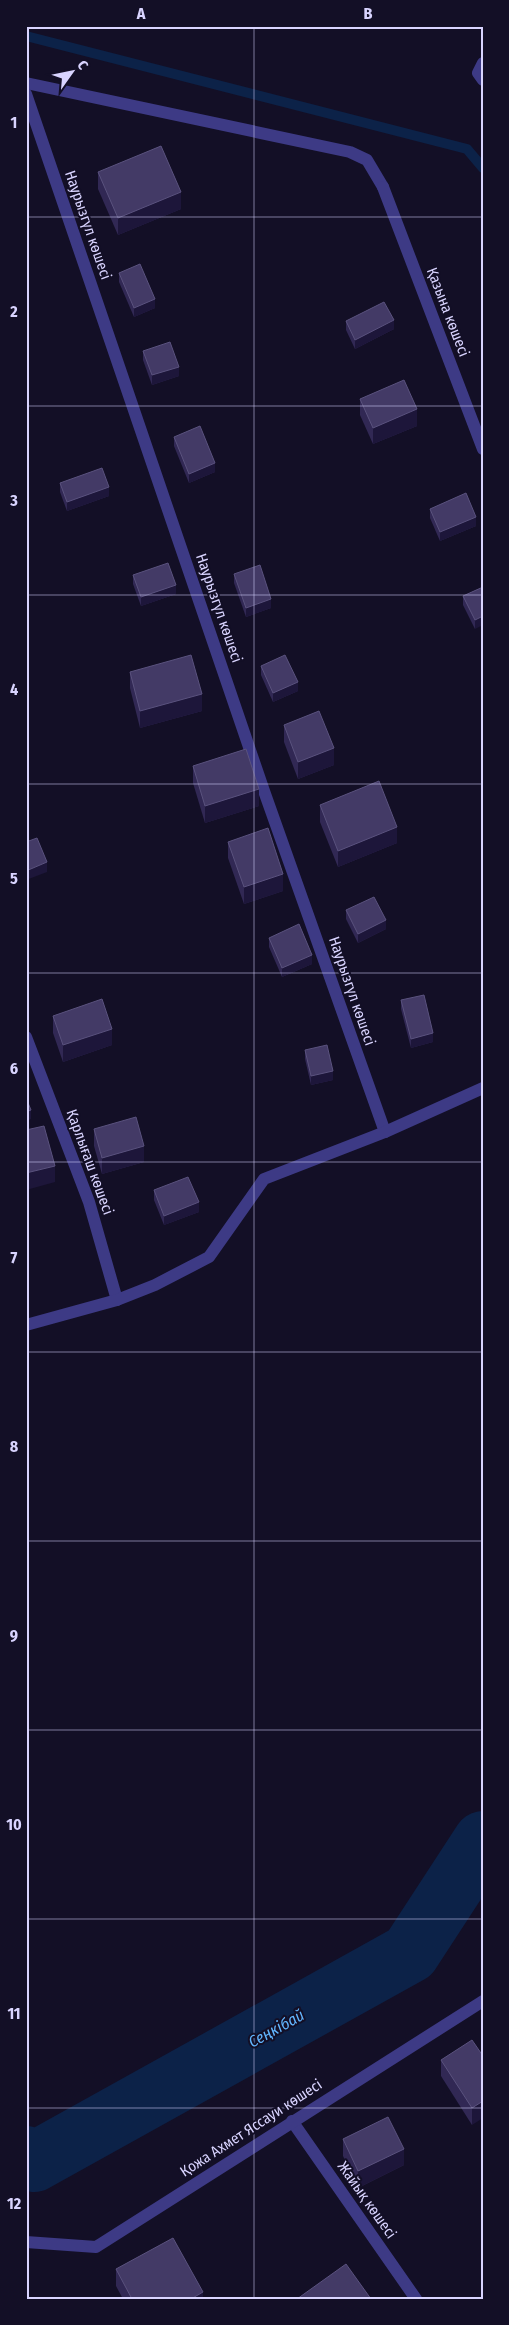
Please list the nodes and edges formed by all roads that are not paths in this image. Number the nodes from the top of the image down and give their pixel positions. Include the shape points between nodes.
1 (483, 63) edge
2 (483, 80) edge
3 (26, 83) edge
4 (26, 94) edge
5 (483, 449) edge
6 (26, 1037) edge
7 (483, 1088) edge
8 (385, 1132) junction
9 (118, 1300) junction
10 (26, 1325) edge
11 (483, 2001) edge
12 (292, 2121) junction
13 (26, 2242) edge
14 (416, 2299) edge

1 - 2 street via 478,73
3 - 5 street, Қазына көшесі via 350,152 367,160 383,187
4 - 8 street, Наурызгүл көшесі via 264,792
6 - 9 street, Қарлығаш көшесі via 89,1202
7 - 8 street
8 - 9 street via 264,1179 209,1257
9 - 10 street
11 - 12 street, Қожа Ахмет Яссауи көшесі
12 - 13 street, Қожа Ахмет Яссауи көшесі via 96,2247
12 - 14 street, Жайық көшесі

